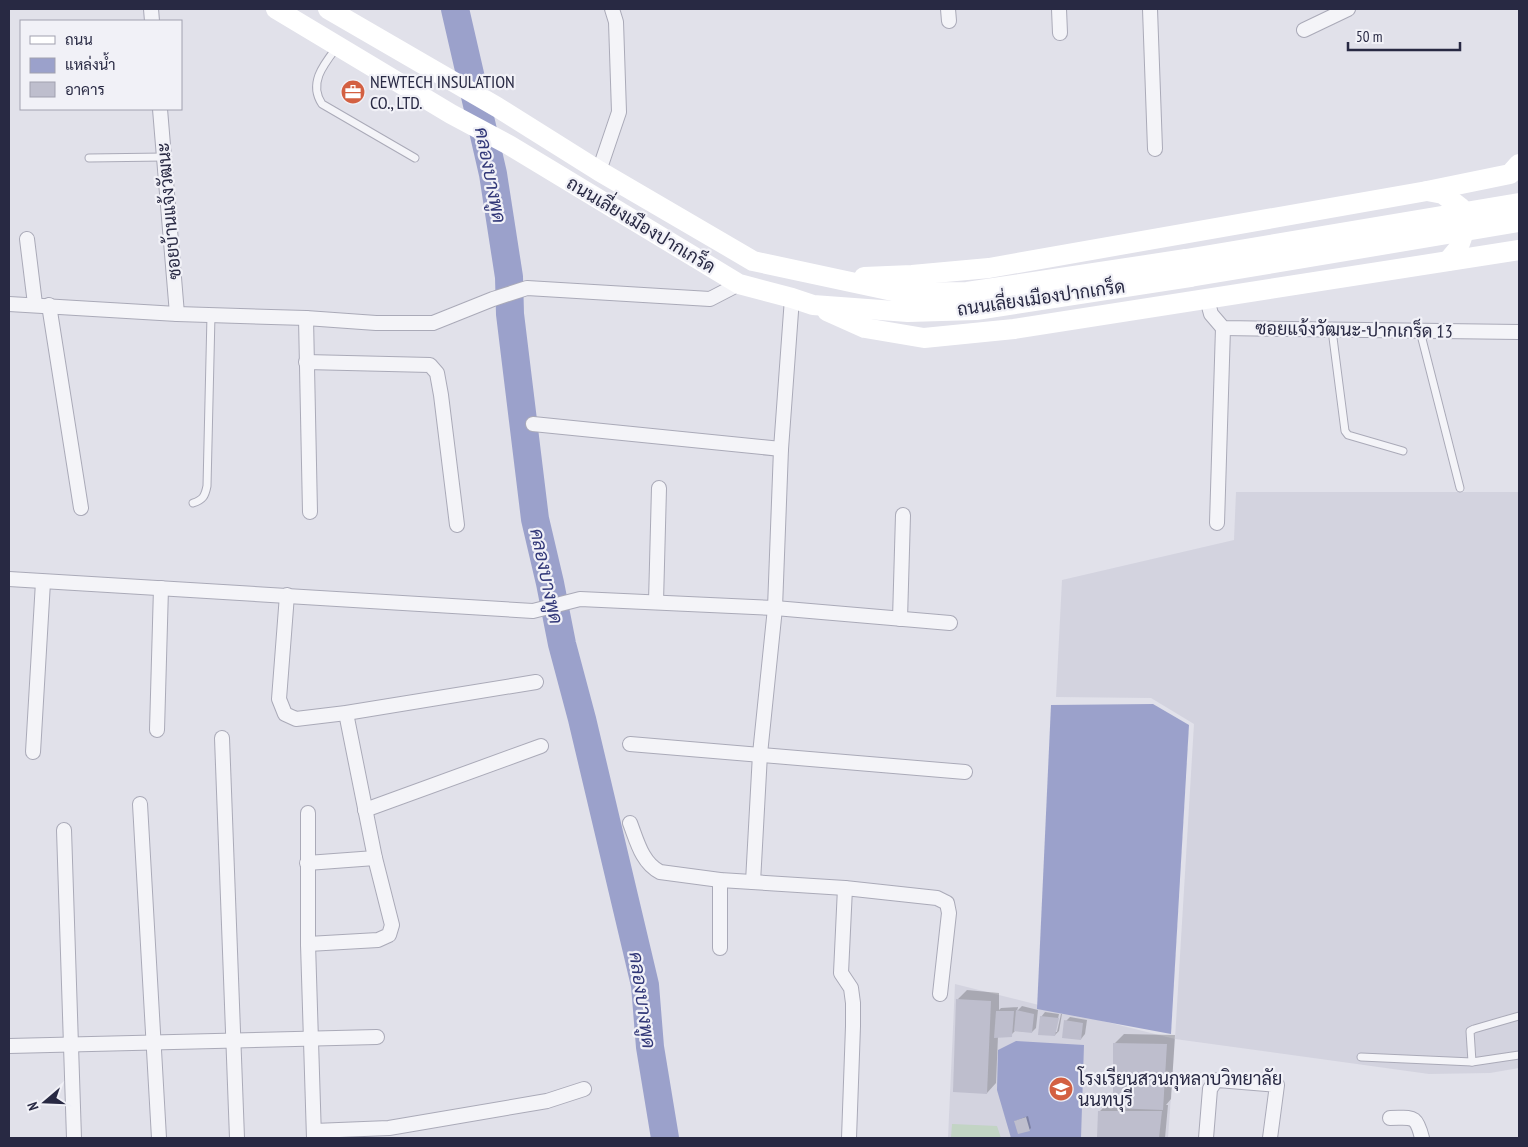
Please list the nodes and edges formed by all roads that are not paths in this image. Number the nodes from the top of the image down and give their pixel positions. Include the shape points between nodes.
1 (276, 9) edge
2 (328, 9) edge
3 (612, 9) edge
4 (1059, 9) edge
5 (1150, 9) edge
6 (1348, 9) edge
7 (1304, 30) dead end
8 (1060, 33) dead end
9 (338, 46) junction
10 (160, 110) edge
11 (1156, 149) dead end
12 (164, 157) junction
13 (89, 158) dead end
14 (414, 158) dead end
15 (1519, 164) edge
16 (599, 171) junction
17 (1427, 191) junction
18 (1519, 203) edge
19 (1519, 222) edge
20 (27, 239) dead end
21 (1519, 250) edge
22 (1448, 261) junction
23 (1188, 268) junction
24 (834, 279) junction
25 (738, 284) junction
26 (792, 298) junction
27 (1207, 299) junction
28 (9, 304) edge
29 (42, 305) junction
30 (813, 305) junction
31 (177, 314) junction
32 (211, 315) junction
33 (306, 318) junction
34 (1223, 328) junction
35 (1332, 330) junction
36 (1420, 331) junction
37 (1519, 332) edge
38 (306, 362) junction
39 (533, 424) dead end
40 (782, 449) junction
41 (1403, 451) dead end
42 (659, 488) dead end
43 (1460, 488) dead end
44 (193, 503) dead end
45 (81, 508) dead end
46 (310, 512) dead end
47 (903, 515) dead end
48 (1217, 523) dead end
49 (457, 525) dead end
50 (9, 579) edge
51 (42, 582) junction
52 (161, 588) junction
53 (287, 595) junction
54 (656, 602) junction
55 (774, 608) junction
56 (900, 619) junction
57 (950, 623) dead end
58 (536, 682) dead end
59 (346, 712) junction
60 (158, 730) dead end
61 (222, 738) dead end
62 (630, 744) dead end
63 (541, 746) dead end
64 (33, 752) dead end
65 (760, 754) junction
66 (965, 772) dead end
67 (140, 804) dead end
68 (365, 810) junction
69 (308, 813) dead end
70 (630, 823) dead end
71 (64, 830) dead end
72 (375, 858) junction
73 (308, 863) junction
74 (720, 880) junction
75 (753, 882) junction
76 (845, 888) junction
77 (308, 944) junction
78 (720, 948) dead end
79 (940, 994) dead end
80 (1519, 1016) edge
81 (378, 1037) dead end
82 (311, 1038) junction
83 (234, 1041) junction
84 (154, 1043) junction
85 (72, 1044) junction
86 (9, 1046) edge
87 (1519, 1055) edge
88 (1361, 1057) dead end
89 (1472, 1062) junction
90 (584, 1089) dead end
91 (1390, 1118) dead end
92 (314, 1135) edge
93 (74, 1138) edge
94 (158, 1138) edge
95 (237, 1138) edge
96 (849, 1138) edge
97 (1206, 1138) edge
98 (1270, 1138) edge
99 (1422, 1138) edge

1 - 9 main road, ถนนเลี่ยงเมืองปากเกร็ด
2 - 16 main road, ถนนเลี่ยงเมืองปากเกร็ด
3 - 16 street via 616,22 619,112
4 - 8 street
5 - 11 street
6 - 7 street
9 - 14 lane via 321,69 317,97 322,104
9 - 25 main road, ถนนเลี่ยงเมืองปากเกร็ด
10 - 12 street, ซอยบ้านแจ้งวัฒนะ
12 - 13 lane
12 - 31 street, ซอยบ้านแจ้งวัฒนะ
15 - 17 main road via 1510,174
16 - 24 main road, ถนนเลี่ยงเมืองปากเกร็ด via 753,261
17 - 22 main road via 1443,194 1461,208 1466,226 1458,249
17 - 24 main road via 989,268
18 - 23 main road, ถนนเลี่ยงเมืองปากเกร็ด, bridge
19 - 23 main road, ถนนเลี่ยงเมืองปากเกร็ด, bridge
20 - 29 street
21 - 22 main road
22 - 27 main road
23 - 24 main road, ถนนเลี่ยงเมืองปากเกร็ด via 967,292 902,293
23 - 30 main road, ถนนเลี่ยงเมืองปากเกร็ด via 976,310 908,312
25 - 26 main road, ถนนเลี่ยงเมืองปากเกร็ด
25 - 33 street via 710,299 527,288 433,323
26 - 30 main road, ถนนเลี่ยงเมืองปากเกร็ด
26 - 40 street
27 - 30 main road via 1014,329 924,338 865,328
27 - 34 street via 1211,314
28 - 29 street
29 - 31 street
29 - 45 street
31 - 32 street
32 - 33 street
32 - 44 lane via 207,486 205,496
33 - 38 street
34 - 35 street, ซอยแจ้งวัฒนะ-ปากเกร็ด 13
34 - 48 street
35 - 36 street, ซอยแจ้งวัฒนะ-ปากเกร็ด 13
35 - 41 lane via 1345,431 1348,435
36 - 37 street, ซอยแจ้งวัฒนะ-ปากเกร็ด 13
36 - 43 lane
38 - 46 street
38 - 49 street via 430,365 437,373 441,395
39 - 40 street
40 - 55 street
42 - 54 street
47 - 56 street
50 - 51 street
51 - 52 street
51 - 64 street
52 - 53 street
52 - 60 street
53 - 54 street via 533,611 580,599
53 - 59 street via 279,699 286,714 296,719
54 - 55 street
55 - 56 street
55 - 65 street
56 - 57 street
58 - 59 street
59 - 68 street
61 - 83 street
62 - 65 street
63 - 68 street
65 - 66 street
65 - 75 street
67 - 84 street
68 - 72 street
69 - 73 street
70 - 74 street via 645,860 652,868 660,872
71 - 85 street
72 - 73 street
72 - 77 street via 392,925 389,935 378,940
73 - 77 street
74 - 75 street
74 - 78 street
75 - 76 street
76 - 79 street via 937,898 947,902 949,913
76 - 96 street via 841,973 851,988 854,1026
77 - 82 street
80 - 89 lane via 1470,1031
81 - 82 street
82 - 83 street
82 - 92 street
83 - 84 street
83 - 95 street
84 - 85 street
84 - 94 street
85 - 86 street
85 - 93 street
87 - 89 lane
88 - 89 lane
90 - 92 street via 546,1102 389,1128
91 - 99 street via 1416,1120
97 - 98 street via 1210,1089 1218,1080 1276,1085

